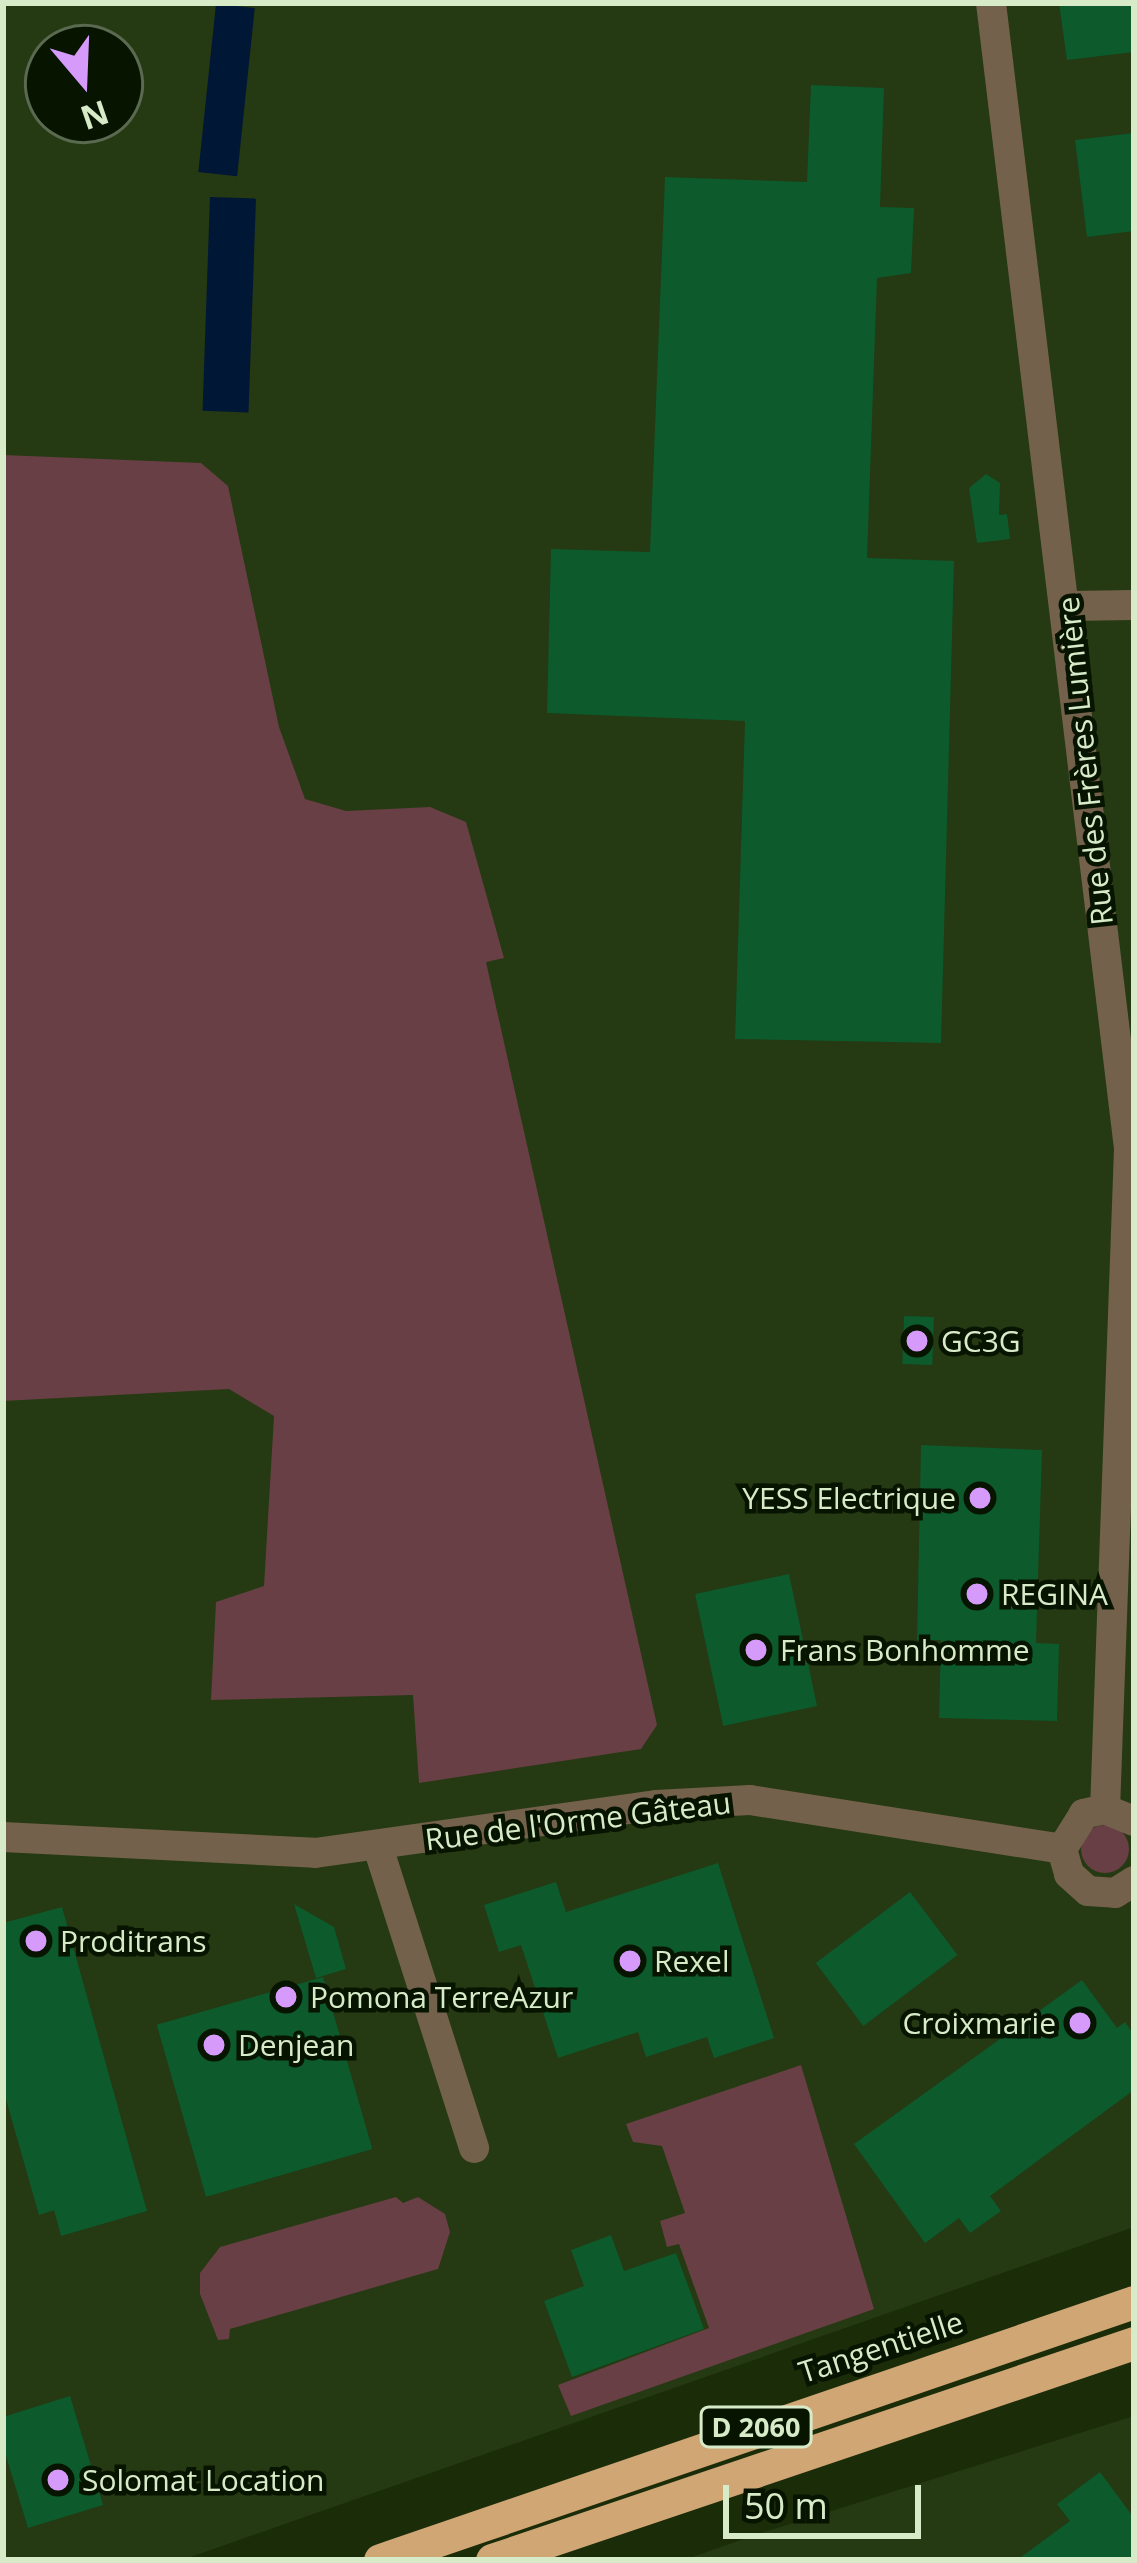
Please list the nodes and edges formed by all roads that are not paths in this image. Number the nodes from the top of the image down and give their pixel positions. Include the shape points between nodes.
1 (991, 3) edge
2 (1134, 604) edge
3 (1068, 606) junction
4 (1120, 1815) edge
5 (3, 1837) edge
6 (378, 1847) junction
7 (1062, 1849) junction
8 (1134, 1881) edge
9 (474, 2148) dead end
10 (1134, 2302) edge
11 (1134, 2343) edge
12 (380, 2560) edge
13 (492, 2560) edge

1 - 3 street, Rue des Frères Lumière
2 - 3 street
3 - 4 street, Rue des Frères Lumière via 1129,1149
4 - 7 street via 1076,1820
5 - 6 street, Rue de l'Orme Gâteau via 315,1853
6 - 7 street, Rue de l'Orme Gâteau via 656,1805 750,1800
6 - 9 street, Rue de l'Orme Gâteau
7 - 8 street via 1069,1874 1088,1891 1115,1893
10 - 12 highway, Tangentielle / D 2060
11 - 13 highway, D 2060

